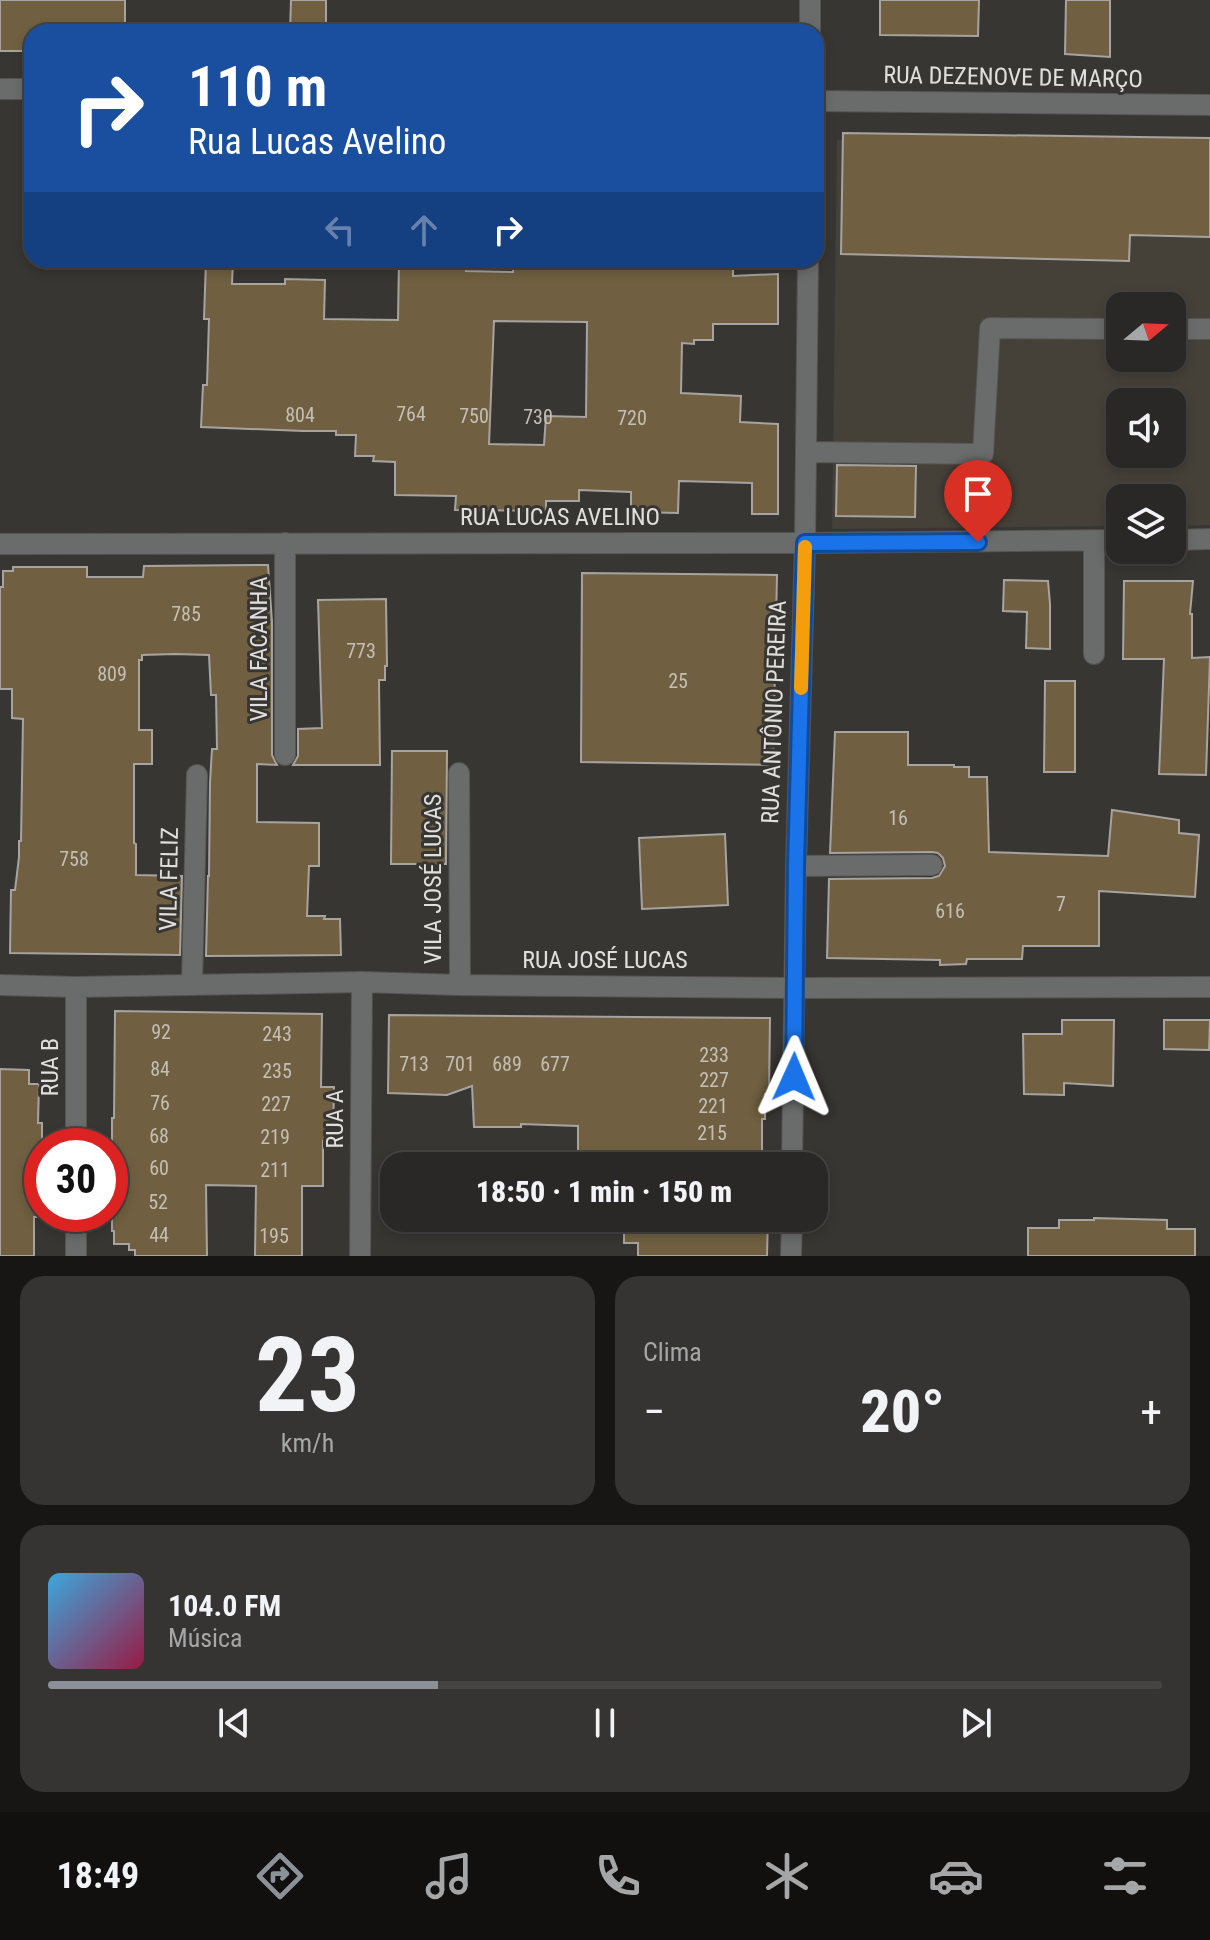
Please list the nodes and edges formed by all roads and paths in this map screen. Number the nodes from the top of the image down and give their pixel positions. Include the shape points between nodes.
1 (810, 0) edge
2 (810, 24) edge
3 (0, 89) edge
4 (24, 89) edge
5 (824, 101) edge
6 (1210, 105) edge
7 (808, 268) edge
8 (1106, 329) edge
9 (1186, 329) edge
10 (1210, 329) edge
11 (806, 452) junction
12 (1210, 539) edge
13 (1186, 540) edge
14 (1094, 541) junction
15 (1106, 541) edge
16 (285, 543) junction
17 (805, 543) junction
18 (0, 544) edge
19 (1094, 654) dead end
20 (285, 755) dead end
21 (459, 773) dead end
22 (197, 775) dead end
23 (932, 865) dead end
24 (796, 866) junction
25 (362, 982) junction
26 (192, 984) junction
27 (0, 985) edge
28 (460, 985) junction
29 (76, 987) junction
30 (1210, 987) edge
31 (795, 988) junction
32 (76, 1128) edge
33 (792, 1152) edge
34 (76, 1232) edge
35 (792, 1232) edge
36 (76, 1256) edge
37 (360, 1256) edge
38 (791, 1256) edge

1 - 2 street
3 - 4 street
5 - 6 street, RUA DEZENOVE DE MARÇO
7 - 11 street, RUA ANTÔNIO PEREIRA
8 - 11 street via 990,328 983,454
9 - 10 street
11 - 17 street, RUA ANTÔNIO PEREIRA
12 - 13 street
14 - 15 street, RUA LUCAS AVELINO
14 - 17 street, RUA LUCAS AVELINO
14 - 19 street
16 - 17 street, RUA LUCAS AVELINO
16 - 18 street, RUA LUCAS AVELINO
16 - 20 street, VILA FACANHA
17 - 24 street, RUA ANTÔNIO PEREIRA
21 - 28 street, VILA JOSÉ LUCAS
22 - 26 street, VILA FELIZ
23 - 24 street
24 - 31 street, RUA ANTÔNIO PEREIRA
25 - 26 street, RUA JOSÉ LUCAS
25 - 28 street, RUA JOSÉ LUCAS
25 - 37 street, RUA A
26 - 29 street, RUA JOSÉ LUCAS
27 - 29 street, RUA JOSÉ LUCAS
28 - 31 street, RUA JOSÉ LUCAS
29 - 32 street, RUA B
30 - 31 street, RUA JOSÉ LUCAS
31 - 33 street, RUA ANTÔNIO PEREIRA
34 - 36 street
35 - 38 street

